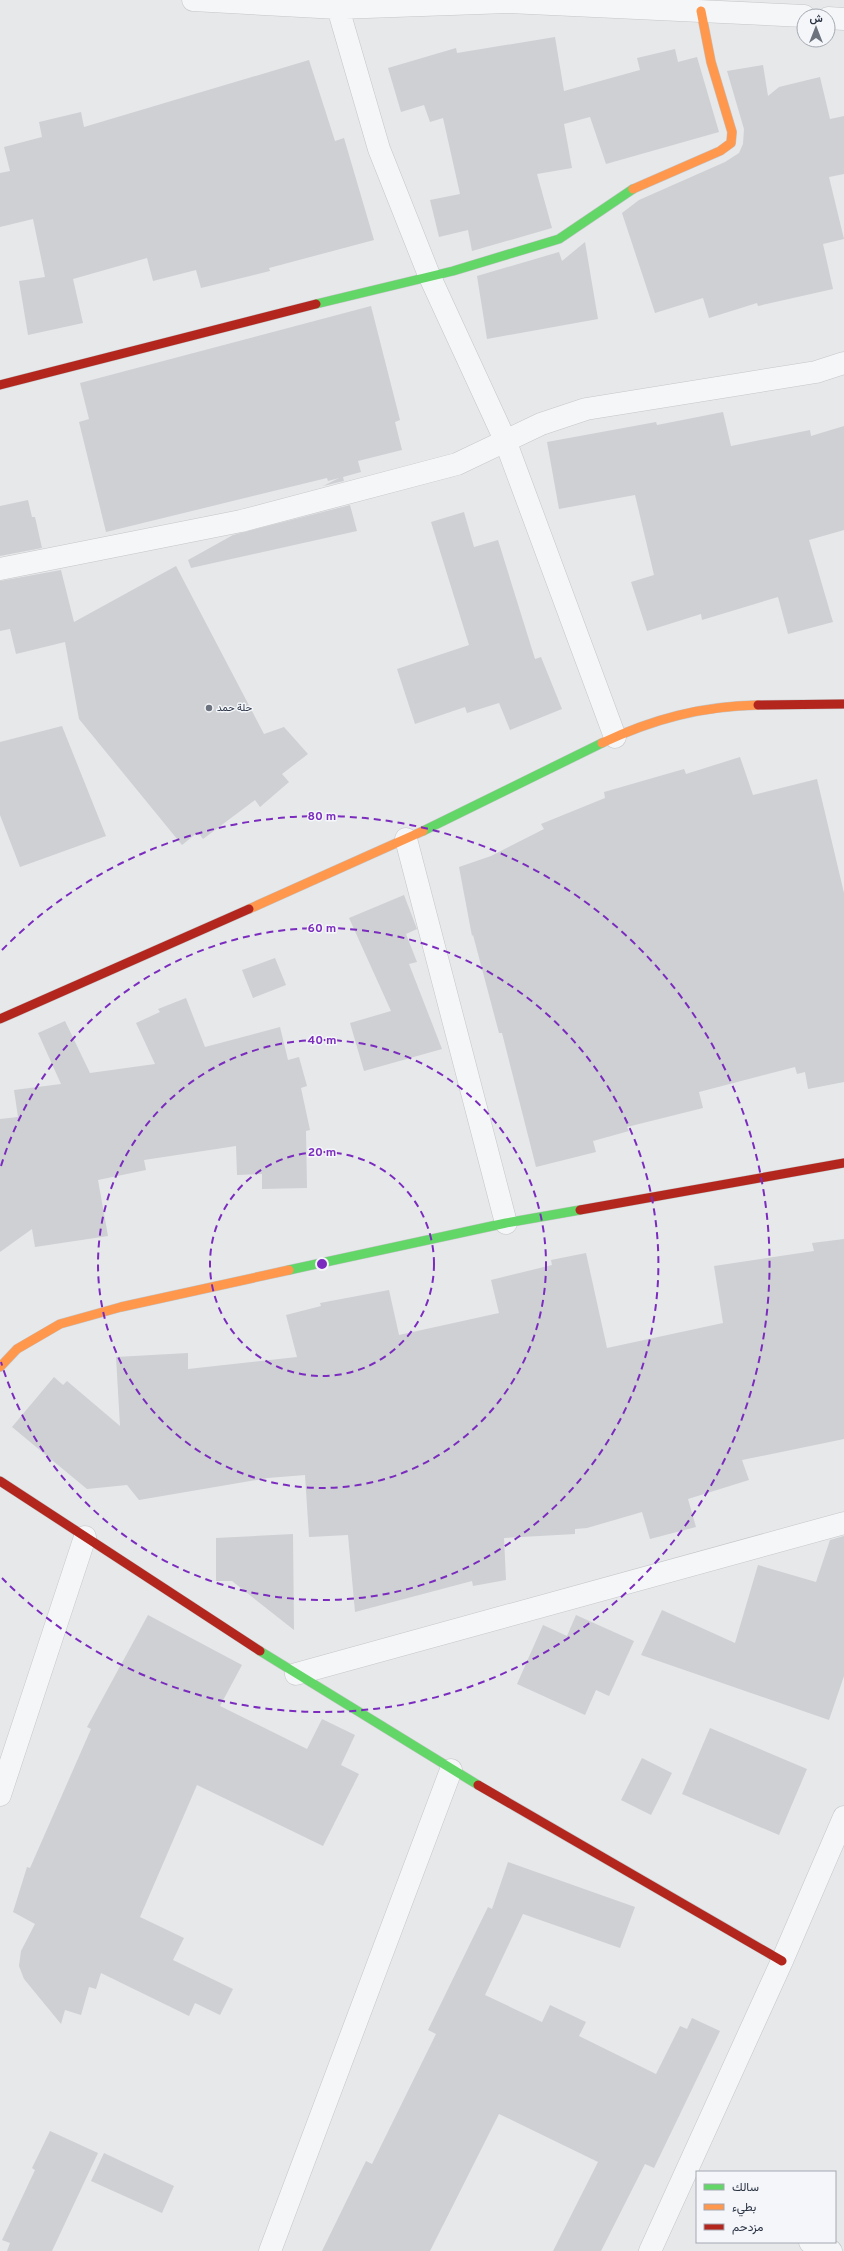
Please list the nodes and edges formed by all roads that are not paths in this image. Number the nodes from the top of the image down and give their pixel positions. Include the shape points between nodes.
1 (193, 0) edge
2 (508, 1) edge
3 (238, 2) edge
4 (338, 8) junction
5 (701, 11) junction
6 (796, 16) edge
7 (428, 276) junction
8 (844, 363) edge
9 (0, 385) edge
10 (505, 440) junction
11 (0, 569) edge
12 (844, 704) edge
13 (615, 737) junction
14 (406, 840) junction
15 (0, 1019) edge
16 (844, 1163) edge
17 (506, 1222) junction
18 (0, 1367) edge
19 (0, 1481) edge
20 (844, 1523) edge
21 (85, 1537) junction
22 (296, 1674) junction
23 (451, 1770) junction
24 (0, 1795) edge
25 (843, 1822) edge
26 (782, 1961) junction
27 (696, 2171) edge
28 (696, 2172) edge
29 (689, 2189) edge
30 (812, 2243) edge
31 (270, 2251) edge
32 (650, 2251) edge
33 (831, 2251) edge

1 - 3 street
2 - 4 street
2 - 5 street
3 - 4 street
4 - 7 street via 379,149
5 - 6 street
5 - 7 street via 711,62 732,132 731,143 720,152 633,189 559,239
7 - 9 street
7 - 10 street
8 - 10 street via 816,372 586,409 541,424
10 - 11 street via 457,464 240,521
10 - 13 street
12 - 13 street via 723,706 656,720
13 - 14 street
14 - 15 street
14 - 17 street
16 - 17 street
17 - 18 street via 121,1307 60,1324 17,1349
19 - 21 street
20 - 22 street
21 - 22 street
21 - 24 street
22 - 23 street
23 - 26 street
23 - 31 street
25 - 26 street
26 - 27 street
28 - 29 street
29 - 32 street
30 - 33 street

